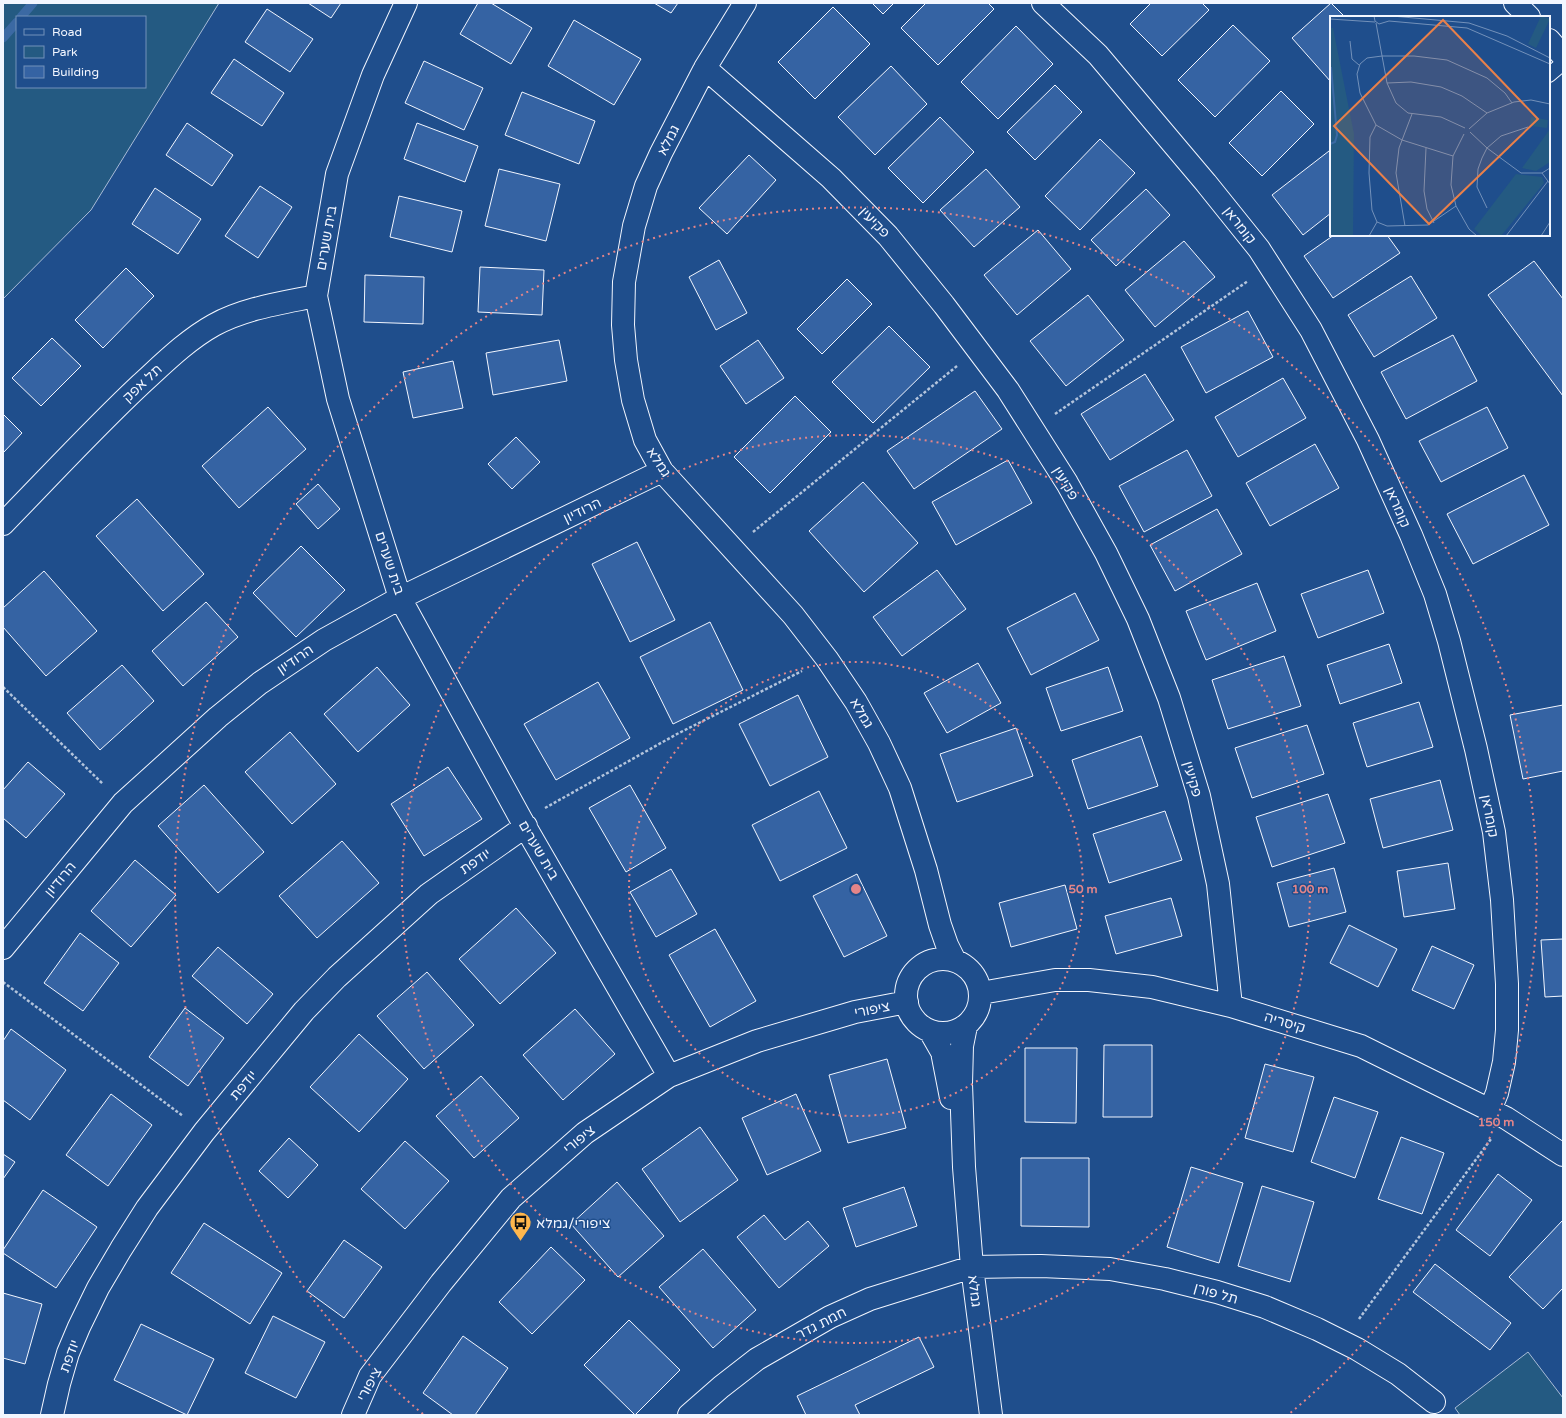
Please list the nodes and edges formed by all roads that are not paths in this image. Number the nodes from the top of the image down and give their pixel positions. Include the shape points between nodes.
1 (406, 3) edge
2 (745, 3) edge
3 (1043, 3) edge
4 (1516, 3) edge
5 (1528, 16) edge
6 (1550, 41) edge
7 (1563, 56) edge
8 (1563, 63) edge
9 (705, 68) junction
10 (1550, 75) edge
11 (316, 296) junction
12 (662, 471) junction
13 (3, 524) edge
14 (400, 598) junction
15 (524, 823) junction
16 (926, 870) junction
17 (3, 948) edge
18 (955, 961) junction
19 (928, 962) junction
20 (981, 993) junction
21 (907, 1002) junction
22 (1231, 1006) junction
23 (966, 1026) junction
24 (930, 1031) junction
25 (670, 1076) junction
26 (1498, 1114) junction
27 (1563, 1155) edge
28 (964, 1167) junction
29 (972, 1267) junction
30 (1434, 1402) dead end
31 (52, 1415) edge
32 (353, 1415) edge
33 (689, 1415) edge
34 (991, 1415) edge

1 - 11 street, בית שערים via 373,75 337,174
2 - 9 street, גמלא
3 - 26 street, קומראן via 1098,55 1259,249 1311,330 1368,440 1411,535 1435,594 1449,641 1494,832 1502,900 1507,984 1504,1062 1496,1093
4 - 5 street
6 - 7 street
8 - 10 lane
9 - 12 street, גמלא via 646,186 634,226 624,282 623,325 632,400 645,440
9 - 22 street, פקיעין via 831,178 888,236 1008,390 1067,483 1106,553 1138,619 1170,698 1199,796 1218,884
11 - 13 street, תל אפק via 245,311 214,324 190,341 115,408
11 - 14 street, בית שערים via 338,399
12 - 14 street, הרודיון
12 - 16 street, גמלא via 793,615 856,702 900,788
14 - 15 street, בית שערים
14 - 17 street, הרודיון via 324,640 260,683 218,717 123,803
15 - 25 street, בית שערים
15 - 31 street, יודפת via 429,894 337,977 304,1010 204,1132 147,1208 98,1288 68,1353
16 - 18 street, גמלא via 940,925
16 - 19 street, גמלא via 932,917
18 - 19 street via 939,959
18 - 20 street via 972,971
19 - 21 street via 918,968 911,978 906,990
20 - 22 street, קיסריה via 1055,980 1090,980 1152,987
20 - 23 street via 978,1010
21 - 24 street via 910,1015
21 - 25 street, ציפורי via 855,1012 778,1034
22 - 26 street, קיסריה via 1361,1046
23 - 24 street via 949,1033
23 - 28 street, גמלא via 962,1046 961,1084
24 - 28 street, גמלא via 940,1047 945,1063
25 - 32 street, ציפורי via 585,1133 510,1198 440,1283 370,1376
26 - 27 street, קיסריה
28 - 29 street, גמלא
29 - 30 street, תל פורן via 1110,1269 1217,1292 1265,1307 1357,1349 1398,1374
29 - 33 street, חמת גדר via 870,1299 830,1317 757,1359
29 - 34 street, גמלא

